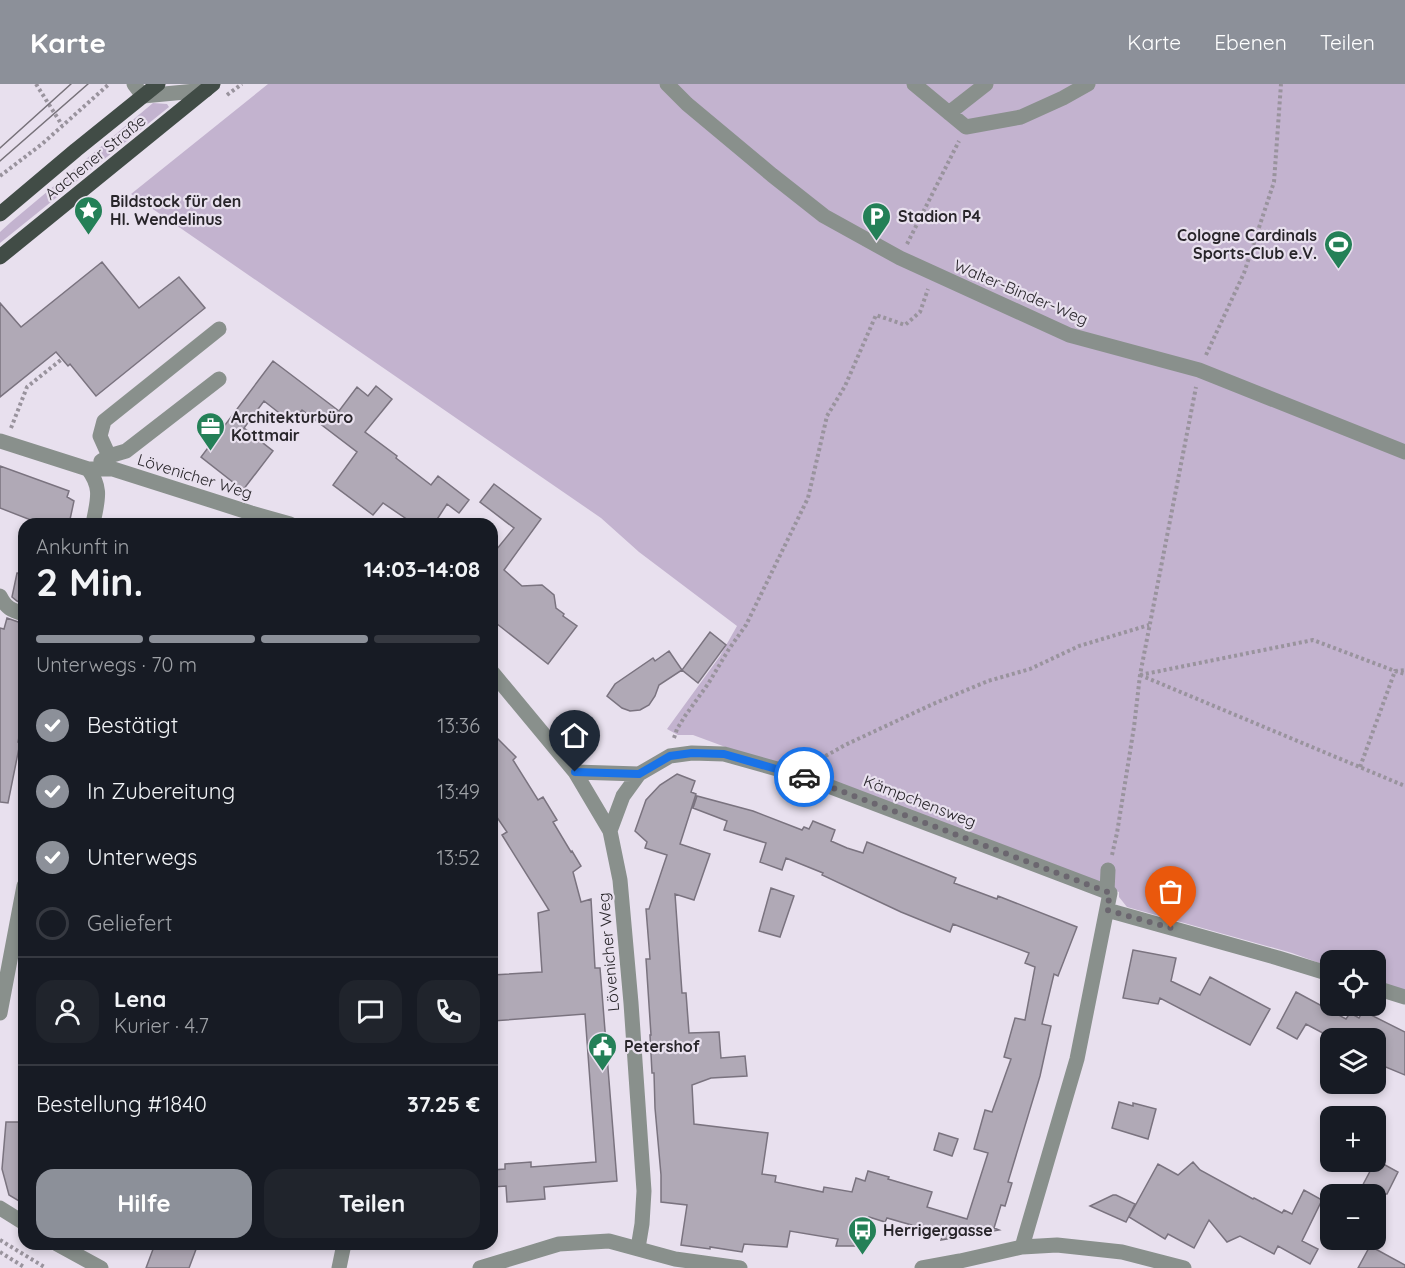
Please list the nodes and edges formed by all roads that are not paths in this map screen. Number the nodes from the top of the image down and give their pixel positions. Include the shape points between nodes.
1 (158, 84) edge
2 (667, 84) edge
3 (914, 84) edge
4 (986, 84) edge
5 (1088, 84) edge
6 (210, 87) edge
7 (138, 90) edge
8 (949, 113) junction
9 (0, 214) edge
10 (0, 257) edge
11 (219, 329) dead end
12 (219, 379) dead end
13 (0, 441) edge
14 (1405, 452) edge
15 (109, 456) junction
16 (88, 469) junction
17 (94, 518) edge
18 (269, 518) edge
19 (0, 596) edge
20 (18, 612) edge
21 (498, 679) edge
22 (575, 772) junction
23 (639, 774) junction
24 (610, 831) junction
25 (1108, 870) road end
26 (1108, 892) junction
27 (1107, 910) junction
28 (18, 918) edge
29 (1320, 971) edge
30 (1386, 991) edge
31 (1405, 997) edge
32 (0, 1013) edge
33 (0, 1208) edge
34 (18, 1219) edge
35 (1022, 1247) junction
36 (638, 1248) junction
37 (68, 1250) edge
38 (343, 1250) edge
39 (675, 1263) edge
40 (1181, 1267) edge
41 (101, 1268) edge
42 (339, 1268) edge
43 (480, 1268) edge
44 (740, 1268) edge
45 (922, 1268) edge

1 - 7 main road, Aachener Straße
2 - 14 street, Walter-Binder-Weg via 824,216 900,258 1069,335 1199,370
3 - 8 street
4 - 8 street
5 - 8 street via 1021,117 966,127
6 - 7 street
6 - 10 main road, Aachener Straße
7 - 9 main road, Aachener Straße via 76,150
11 - 15 street via 104,421 100,436
12 - 15 street via 126,451
13 - 16 street, Lövenicher Weg
15 - 16 street
16 - 17 street via 99,491
16 - 18 street, Lövenicher Weg via 113,469
19 - 20 street via 4,605
21 - 22 street, Lövenicher Weg
22 - 23 street
22 - 24 street, Lövenicher Weg
23 - 24 street, Kämpchensweg via 623,796
23 - 26 street, Kämpchensweg via 670,756 724,754 802,776
24 - 36 street, Lövenicher Weg via 620,880 644,1191
25 - 26 street
26 - 27 street
27 - 29 street
27 - 35 street via 1077,1059
28 - 32 street
30 - 31 street
33 - 34 street
35 - 40 street via 1057,1245 1122,1252
35 - 45 street
36 - 39 street
36 - 43 street via 609,1241 559,1244
37 - 41 street
38 - 42 street
39 - 44 street

